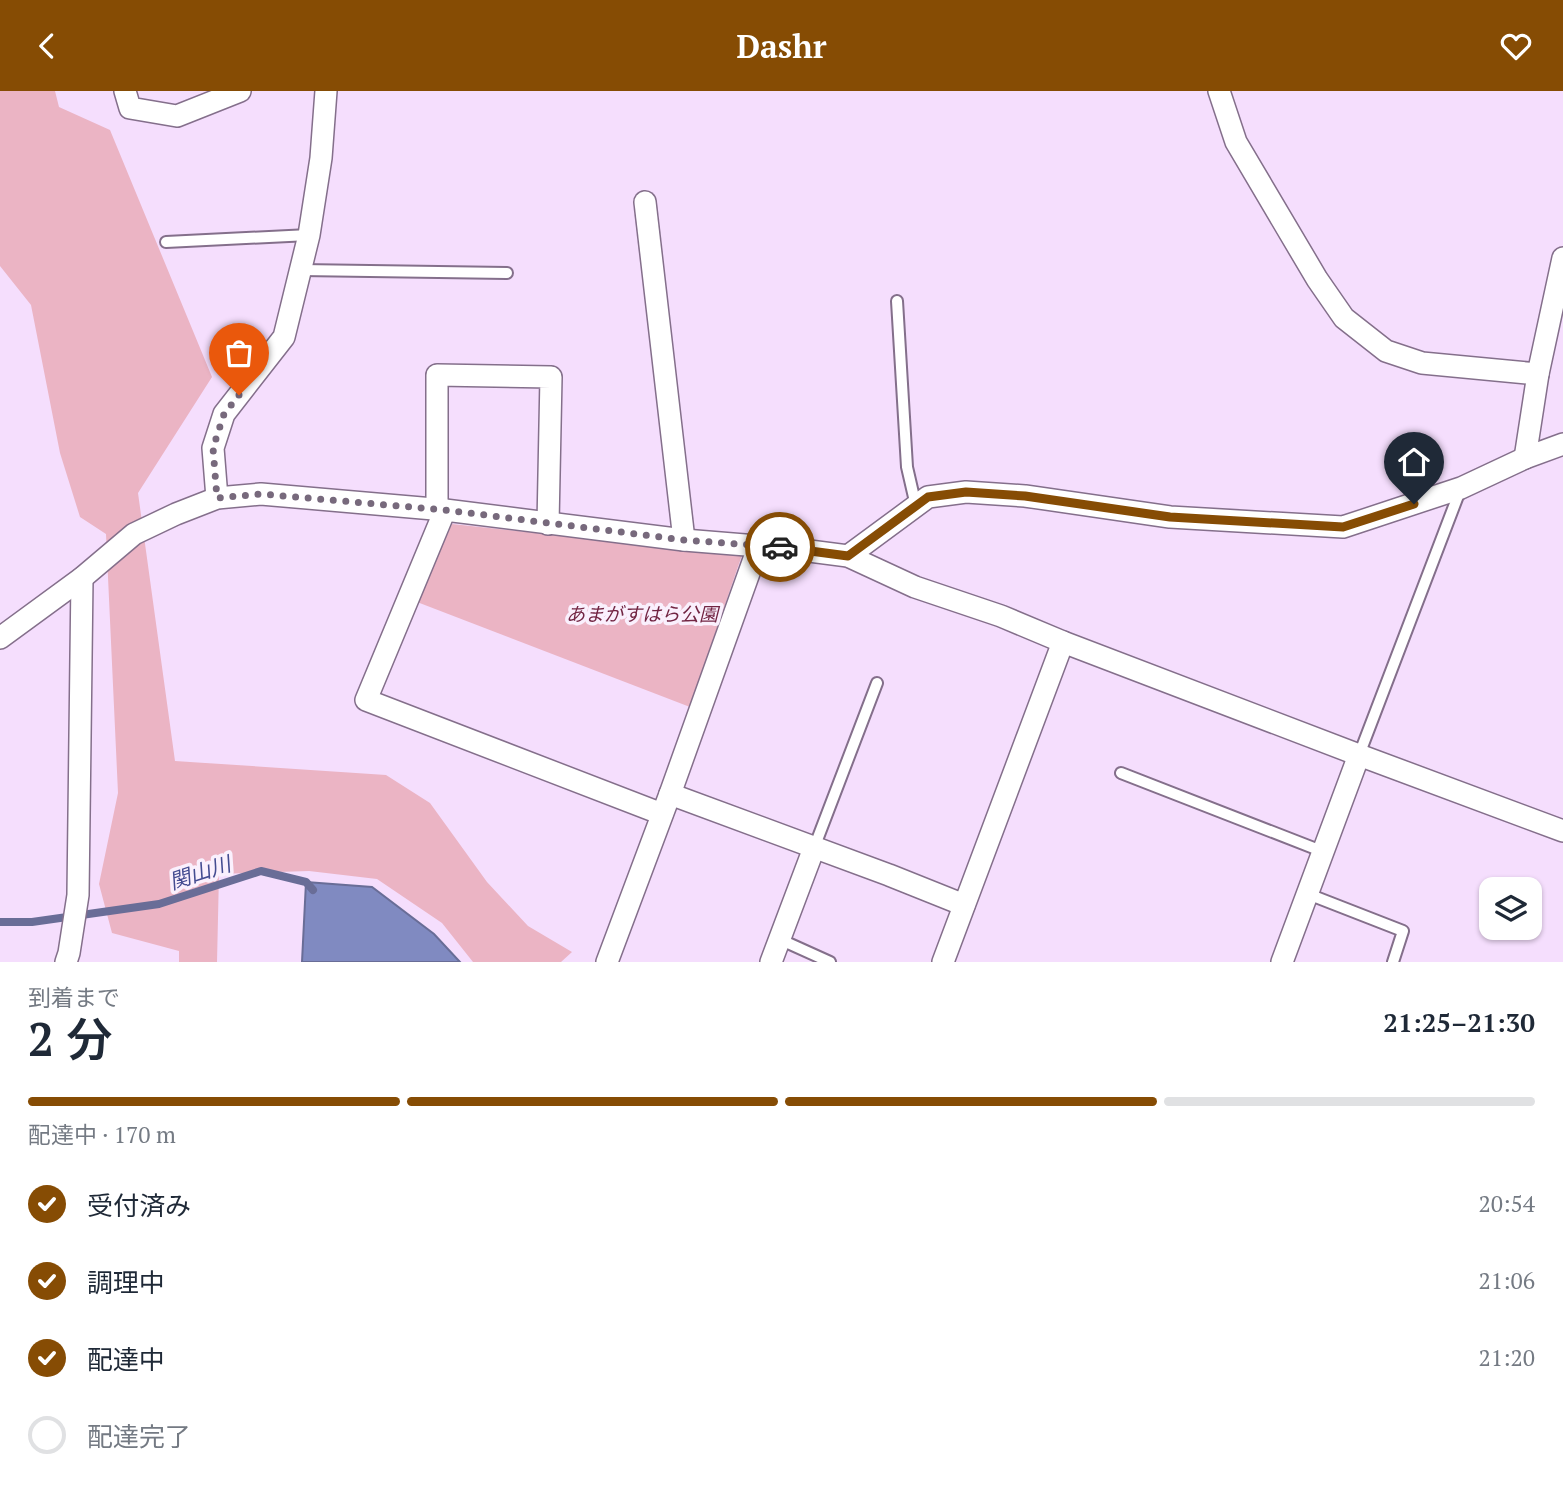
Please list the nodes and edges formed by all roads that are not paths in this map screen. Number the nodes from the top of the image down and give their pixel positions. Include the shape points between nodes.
1 (125, 91) edge
2 (240, 91) edge
3 (326, 91) edge
4 (1219, 91) edge
5 (645, 202) dead end
6 (309, 235) junction
7 (166, 242) dead end
8 (1563, 258) edge
9 (301, 270) junction
10 (507, 273) dead end
11 (897, 301) dead end
12 (1538, 374) junction
13 (1563, 444) edge
14 (1525, 458) junction
15 (1461, 488) junction
16 (217, 498) junction
17 (916, 506) junction
18 (441, 510) junction
19 (548, 524) junction
20 (684, 540) junction
21 (759, 545) junction
22 (848, 556) junction
23 (82, 578) junction
24 (0, 638) edge
25 (1063, 642) junction
26 (877, 683) dead end
27 (1359, 755) junction
28 (1121, 773) dead end
29 (666, 804) junction
30 (1563, 831) edge
31 (814, 848) junction
32 (1324, 852) junction
33 (1308, 894) junction
34 (964, 905) junction
35 (779, 939) junction
36 (67, 957) edge
37 (607, 962) edge
38 (771, 962) edge
39 (830, 962) edge
40 (943, 962) edge
41 (1282, 962) edge
42 (1393, 962) edge

1 - 2 street via 130,108 177,116
3 - 6 street
4 - 12 street via 1237,142 1343,318 1386,351 1422,363
5 - 20 street
6 - 7 lane
6 - 9 street
8 - 12 street
9 - 10 lane
9 - 16 street via 284,337 224,414 213,448
11 - 17 lane via 907,467
12 - 14 street
13 - 14 street
14 - 15 street
15 - 17 street via 1343,527 1170,517 966,492 928,497
15 - 27 lane
16 - 18 street via 261,494
16 - 23 street via 134,534
17 - 22 street
18 - 19 street
18 - 19 street via 437,375 551,377
18 - 29 street via 366,700
19 - 20 street
20 - 21 street
21 - 22 street
21 - 29 street
22 - 25 street via 915,587
23 - 24 street
23 - 36 street via 78,895
25 - 27 street
25 - 34 street
26 - 31 lane
27 - 30 street
27 - 32 street
28 - 32 lane
29 - 31 street
29 - 37 street
31 - 34 street
31 - 35 street
32 - 33 street
33 - 41 street
33 - 42 lane via 1403,931
34 - 40 street
35 - 38 street
35 - 39 lane

